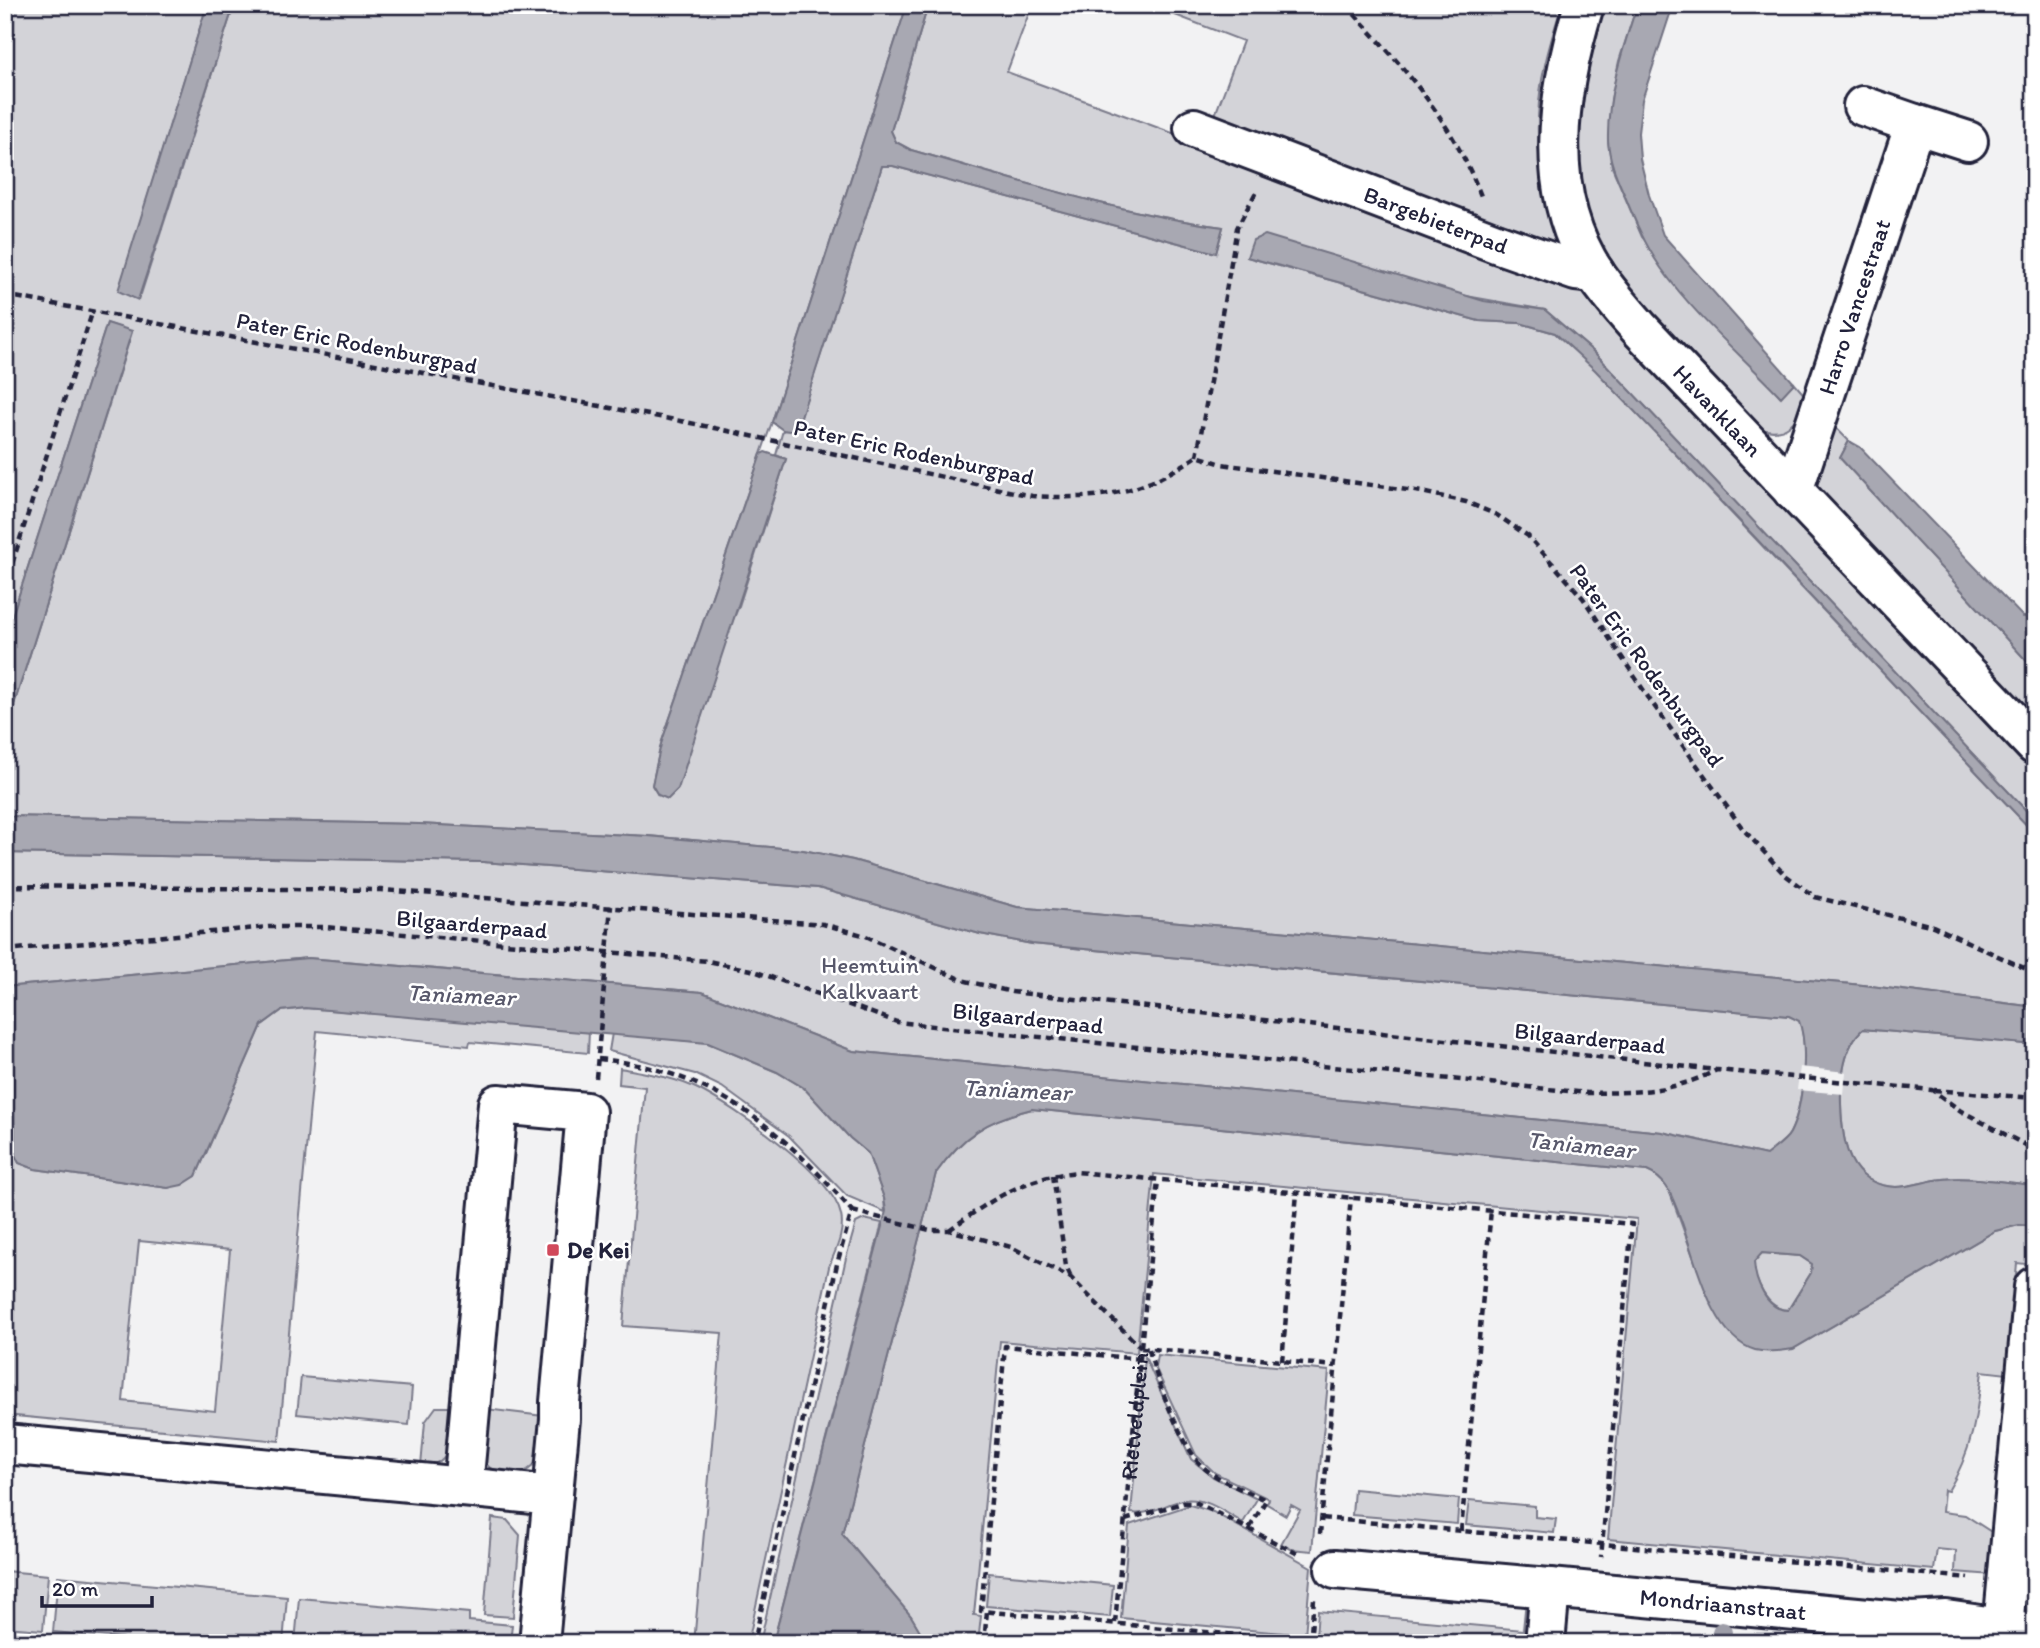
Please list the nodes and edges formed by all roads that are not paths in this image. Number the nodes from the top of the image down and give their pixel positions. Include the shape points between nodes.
1 (1584, 5) edge
2 (1863, 106) dead end
3 (1915, 124) junction
4 (1194, 128) dead end
5 (1968, 141) dead end
6 (1595, 273) junction
7 (1793, 491) junction
8 (2035, 746) edge
9 (2034, 1287) edge
10 (5, 1444) edge
11 (463, 1487) junction
12 (553, 1496) junction
13 (1319, 1564) road end
14 (1550, 1588) junction
15 (2019, 1630) edge
16 (539, 1643) edge
17 (1545, 1643) edge

1 - 6 street, Havanklaan via 1563,80 1558,138 1567,205
2 - 3 street
3 - 5 street
3 - 7 street, Harro Vancestraat
4 - 6 street, Bargebieterpad via 1496,243
6 - 7 street, Havanklaan via 1640,329
7 - 8 street, Havanklaan
9 - 15 street via 2007,1582
10 - 11 street
11 - 12 street
11 - 12 street via 498,1104 586,1112
12 - 16 street
13 - 14 street
14 - 15 street, Mondriaanstraat
14 - 17 street

